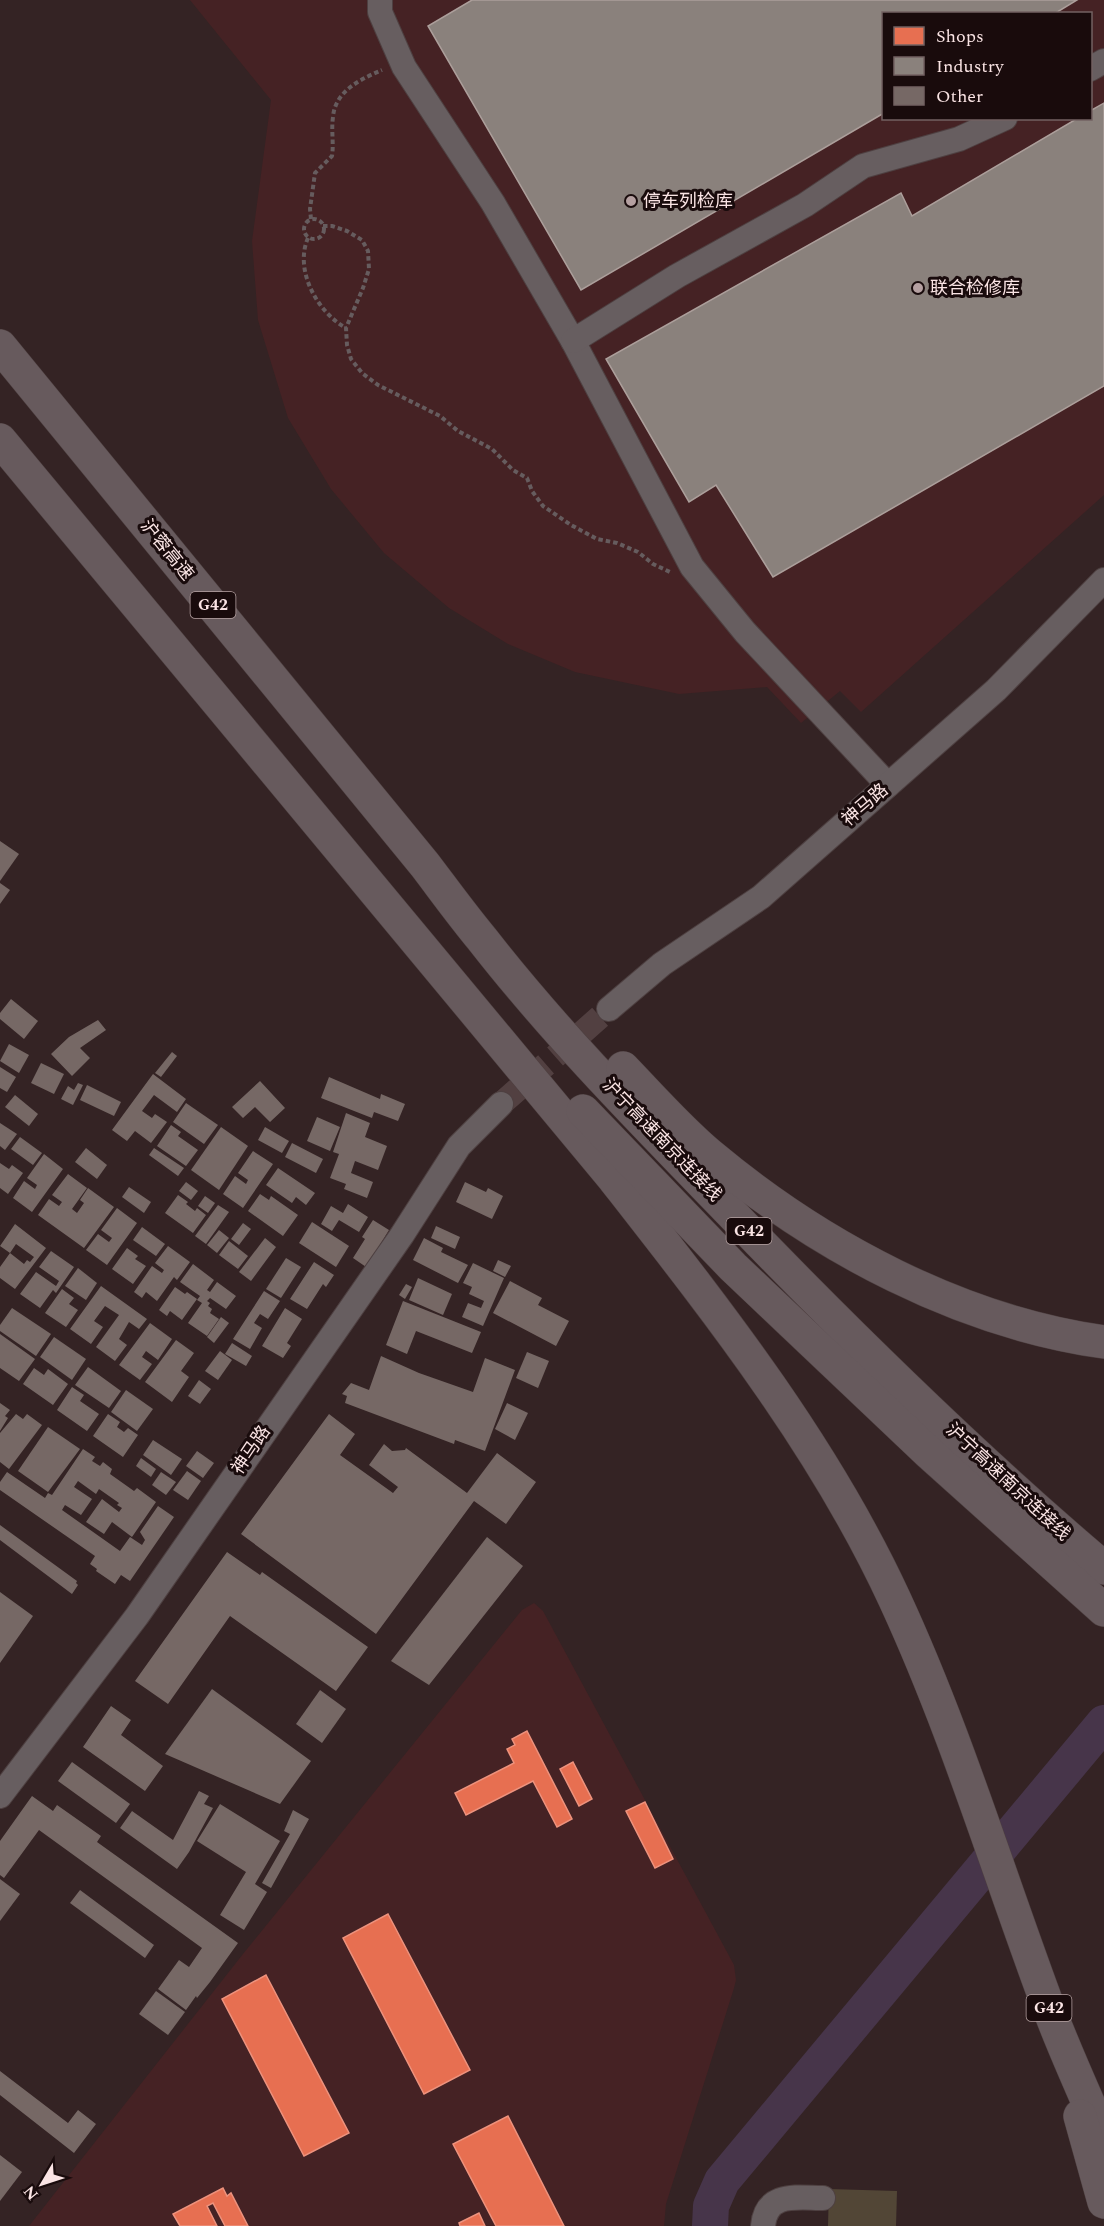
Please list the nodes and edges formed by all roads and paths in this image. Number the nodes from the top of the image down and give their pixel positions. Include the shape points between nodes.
1 (380, 0) edge
2 (404, 67) junction
3 (1001, 120) edge
4 (311, 219) junction
5 (323, 226) junction
6 (308, 238) junction
7 (346, 328) junction
8 (573, 341) junction
9 (0, 346) edge
10 (0, 440) edge
11 (692, 567) junction
12 (1104, 580) edge
13 (888, 785) junction
14 (426, 865) junction
15 (412, 936) junction
16 (609, 1009) tunnel mouth
17 (501, 1104) tunnel mouth
18 (1104, 1342) edge
19 (1104, 1568) edge
20 (1104, 1610) edge
21 (0, 1796) edge
22 (1052, 2016) junction
23 (1104, 2139) edge
24 (823, 2198) dead end
25 (1104, 2202) edge
26 (763, 2226) edge

1 - 2 street via 380,12
2 - 4 path via 384,69 357,80 342,94 333,115 332,156 315,173
2 - 8 street via 493,203
3 - 8 street via 959,139 863,166 805,205 676,276
4 - 5 path
4 - 6 path via 303,228
5 - 6 path via 321,236
5 - 7 path via 347,231 362,240 368,250 369,269
6 - 7 path via 303,249 310,289 334,322
7 - 11 path via 351,358 362,373 378,386 440,416 458,431 492,449 527,478 543,506 597,539 638,552 676,575
8 - 11 street
9 - 14 highway, 沪蓉高速 / G42
10 - 15 highway, G42
11 - 13 street via 745,632
12 - 13 street, 神马路 via 996,690
13 - 16 street, 神马路 via 761,897 663,964
14 - 18 highway, G42 via 500,935 571,1015 710,1154 789,1213 864,1260 941,1296 1017,1323
14 - 19 highway, 沪宁高速南京连接线 / G42 via 483,941 559,1030 665,1144 855,1339
15 - 20 highway, 沪宁高速南京连接线 / G42 via 734,1267 928,1452
15 - 22 highway, G42 via 614,1179 703,1294 788,1413 849,1510 895,1600 940,1707
17 - 21 street, 神马路 via 459,1146 402,1235 137,1616
22 - 23 highway, G42
22 - 25 highway
24 - 26 street via 782,2199 769,2208

